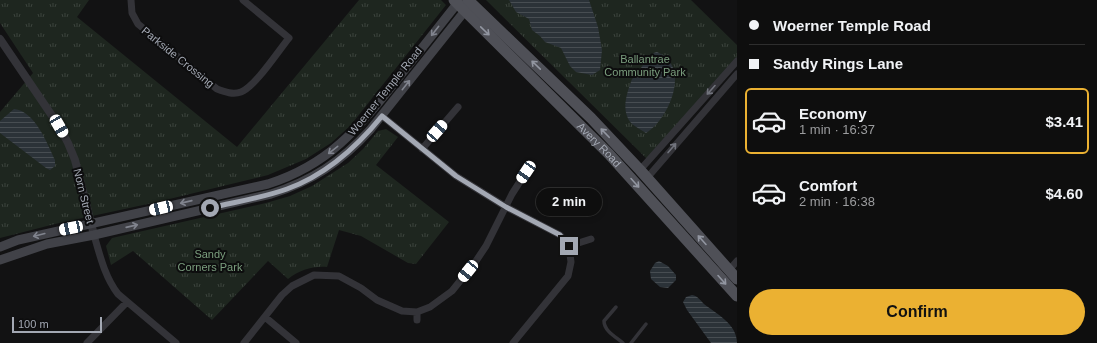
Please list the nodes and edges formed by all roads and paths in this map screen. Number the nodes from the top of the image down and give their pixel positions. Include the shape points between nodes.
1 (132, 0) edge
2 (242, 0) edge
3 (464, 2) edge
4 (0, 39) edge
5 (737, 61) edge
6 (728, 71) junction
7 (736, 76) edge
8 (458, 107) dead end
9 (382, 116) junction
10 (683, 120) junction
11 (691, 127) junction
12 (422, 149) junction
13 (526, 172) dead end
14 (643, 174) junction
15 (506, 207) junction
16 (91, 224) junction
17 (94, 235) junction
18 (591, 239) dead end
19 (569, 246) junction
20 (0, 247) edge
21 (0, 260) edge
22 (737, 261) edge
23 (729, 270) junction
24 (737, 279) edge
25 (737, 296) edge
26 (127, 302) junction
27 (616, 307) dead end
28 (417, 312) junction
29 (265, 317) junction
30 (417, 320) dead end
31 (646, 324) dead end
32 (87, 343) edge
33 (176, 343) edge
34 (244, 343) edge
35 (296, 343) edge
36 (513, 343) edge
37 (624, 343) edge
38 (631, 343) edge

1 - 2 street, Parkside Crossing via 132,13 138,24 217,89 229,93 242,92 252,84 289,38
9 -> 3 main road, Woerner Temple Road
14 -> 3 main road, Avery Road via 586,113
3 -> 16 main road, Woerner Temple Road via 347,139 320,160 298,173 268,184
3 -> 25 main road, Avery Road via 609,154
4 - 16 street, Norn Street via 68,142
5 - 6 street
6 - 7 lane
6 -> 10 street
7 - 11 street
8 - 12 street
9 - 12 street
17 -> 9 main road, Woerner Temple Road via 288,189 326,170 342,158
10 - 11 lane
10 - 14 street
14 -> 11 street
12 - 15 street via 456,176
13 - 15 street
23 -> 14 main road, Avery Road
15 - 19 street via 560,235
15 - 28 street via 486,246 452,291 430,307
16 - 17 street, Norn Street
16 -> 20 main road, Woerner Temple Road via 18,240
17 - 21 main road, Woerner Temple Road via 47,244
17 - 26 street, Norn Street via 111,285
18 - 19 street
19 - 36 street via 572,262 568,276
22 - 23 street
23 - 24 main road, Avery Road
26 - 32 street
26 - 33 street, Norn Street
27 - 37 lane via 604,321 604,326
28 - 29 street via 402,311 377,300 339,276 314,275 292,286
28 - 30 street
29 - 34 street
29 - 35 street
31 - 38 lane

